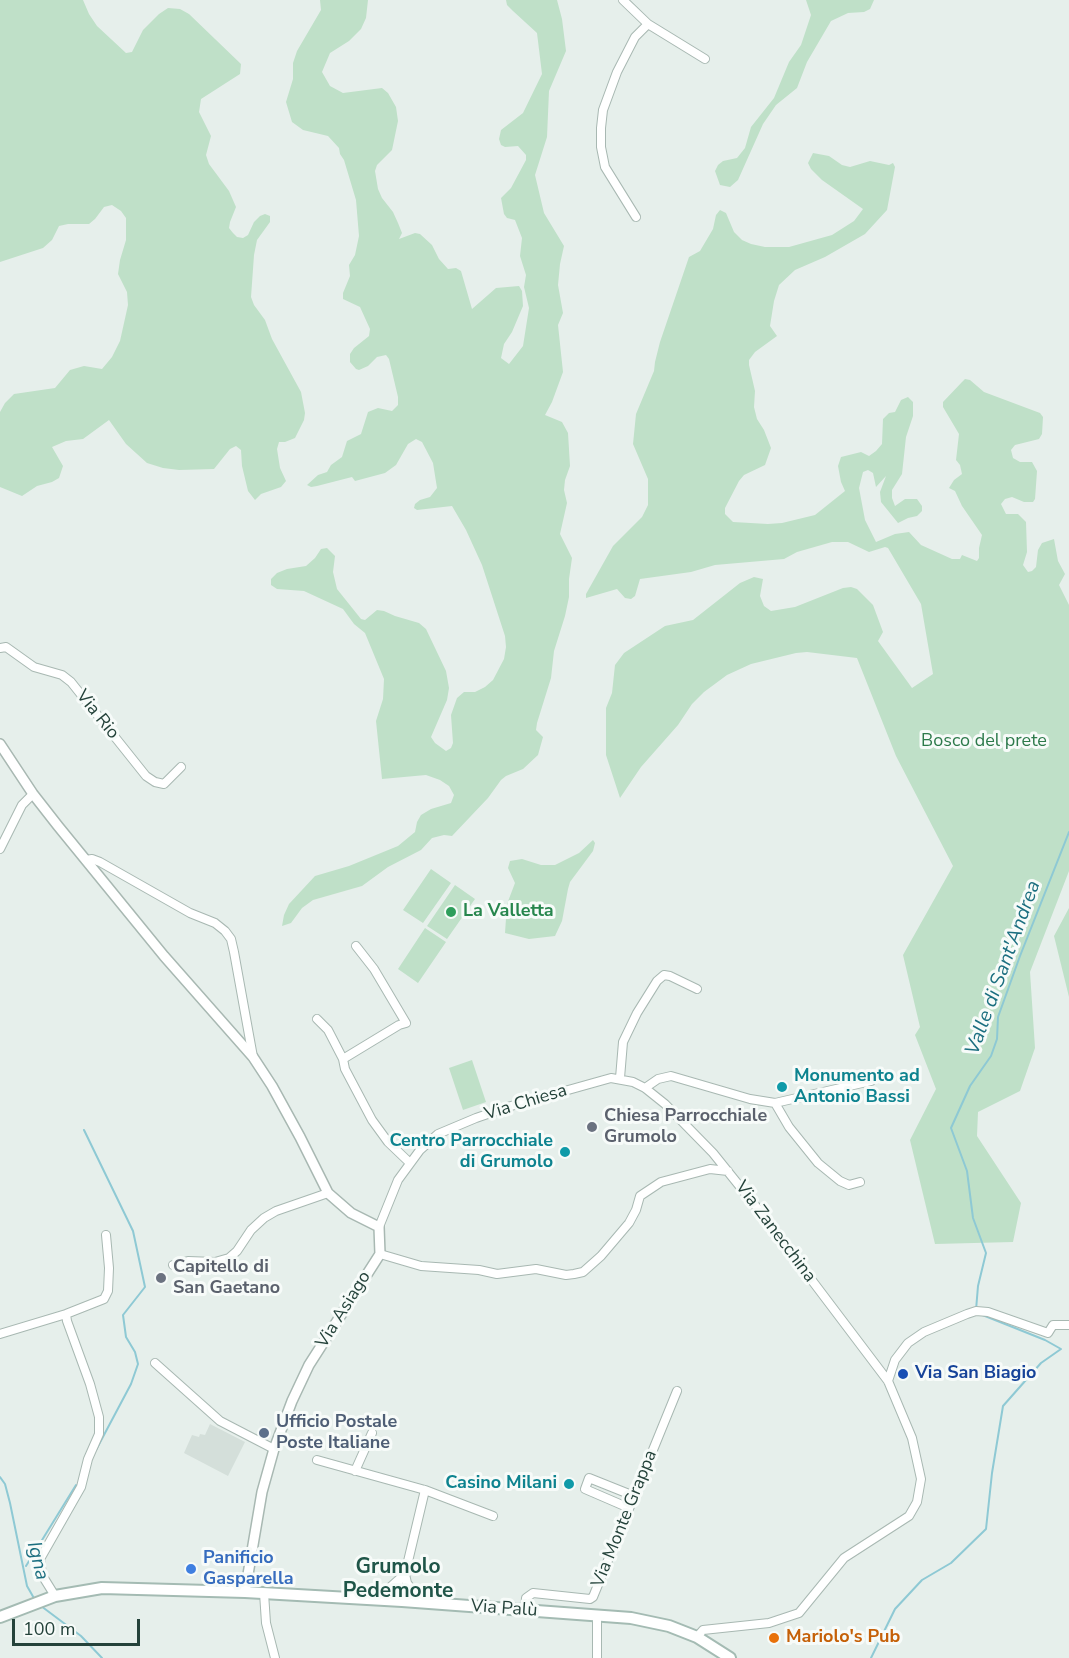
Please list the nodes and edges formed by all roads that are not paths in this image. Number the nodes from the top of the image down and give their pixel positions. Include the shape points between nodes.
1 (623, 0) edge
2 (648, 24) junction
3 (705, 59) dead end
4 (636, 217) dead end
5 (0, 648) edge
6 (0, 744) edge
7 (182, 767) dead end
8 (33, 794) junction
9 (0, 849) edge
10 (86, 860) junction
11 (356, 946) dead end
12 (697, 989) dead end
13 (317, 1018) dead end
14 (253, 1058) junction
15 (343, 1059) junction
16 (620, 1078) junction
17 (871, 1081) dead end
18 (645, 1088) junction
19 (775, 1103) junction
20 (410, 1163) junction
21 (728, 1171) junction
22 (860, 1182) dead end
23 (328, 1193) junction
24 (380, 1227) junction
25 (106, 1235) dead end
26 (380, 1254) junction
27 (173, 1265) dead end
28 (66, 1314) junction
29 (1069, 1325) edge
30 (0, 1334) edge
31 (155, 1363) dead end
32 (888, 1381) junction
33 (677, 1391) dead end
34 (372, 1433) dead end
35 (274, 1449) junction
36 (317, 1460) dead end
37 (355, 1471) junction
38 (425, 1490) junction
39 (634, 1496) junction
40 (629, 1508) junction
41 (493, 1516) dead end
42 (404, 1579) junction
43 (245, 1592) junction
44 (264, 1593) junction
45 (52, 1597) junction
46 (377, 1599) junction
47 (401, 1601) junction
48 (422, 1602) junction
49 (529, 1611) junction
50 (597, 1616) junction
51 (0, 1617) edge
52 (697, 1637) junction
53 (275, 1658) edge
54 (597, 1658) edge
55 (730, 1658) edge

1 - 2 street
2 - 3 street
2 - 4 street via 635,37 617,72 603,110 601,128 605,167
5 - 7 street, Via Rio via 6,647 34,668 62,675 71,682 155,782 164,784
6 - 8 street
8 - 9 street via 22,805
8 - 10 street
10 - 14 street
10 - 14 street via 100,862 189,913 221,926 231,939
11 - 15 street via 406,1023
12 - 16 street via 670,976 664,975 657,981 623,1042
13 - 15 street
14 - 23 street
15 - 20 street via 372,1120
16 - 18 street
16 - 20 street, Via Chiesa via 600,1080 476,1118 438,1134
17 - 19 street
18 - 19 street via 671,1076
18 - 21 street via 676,1114
19 - 22 street via 818,1163 840,1181 849,1185
20 - 24 street, Via Chiesa via 398,1180
21 - 26 street, Via Zanecchina via 710,1169 654,1186 640,1196 629,1223 583,1272 566,1275 536,1269 497,1274 421,1266
21 - 32 street, Via Zanecchina
23 - 24 street via 351,1213
23 - 27 street via 264,1218 225,1260
24 - 26 street, Via Asiago
25 - 28 street via 106,1296
26 - 35 street, Via Asiago via 309,1365
28 - 30 street
28 - 45 street via 90,1384 99,1417 99,1434 81,1488 40,1559
29 - 32 street via 1053,1325 1048,1333 976,1311 924,1332 908,1343 895,1360
31 - 35 street via 220,1420
32 - 52 street via 919,1463 917,1502 909,1516 844,1558 799,1613 769,1623 703,1630
33 - 39 street, Via Monte Grappa
34 - 37 street
35 - 43 street, Via Asiago via 262,1492
36 - 37 street
37 - 38 street
38 - 41 street
38 - 42 street
39 - 40 street, Via Monte Grappa
39 - 40 street via 590,1478 585,1489
40 - 49 street, Via Monte Grappa via 591,1599 533,1593 526,1599
42 - 46 street
42 - 47 street via 397,1594
42 - 48 street
43 - 44 main road, Via Palù
43 - 45 main road, Via Palù via 102,1588
44 - 46 main road, Via Palù
44 - 53 street via 266,1623
45 - 51 main road, Via Palù
46 - 47 main road, Via Palù
47 - 48 main road, Via Palù
48 - 49 main road, Via Palù
49 - 50 main road, Via Palù
50 - 52 main road, Via Palù via 631,1618
50 - 54 street
52 - 55 main road, Via Palù

